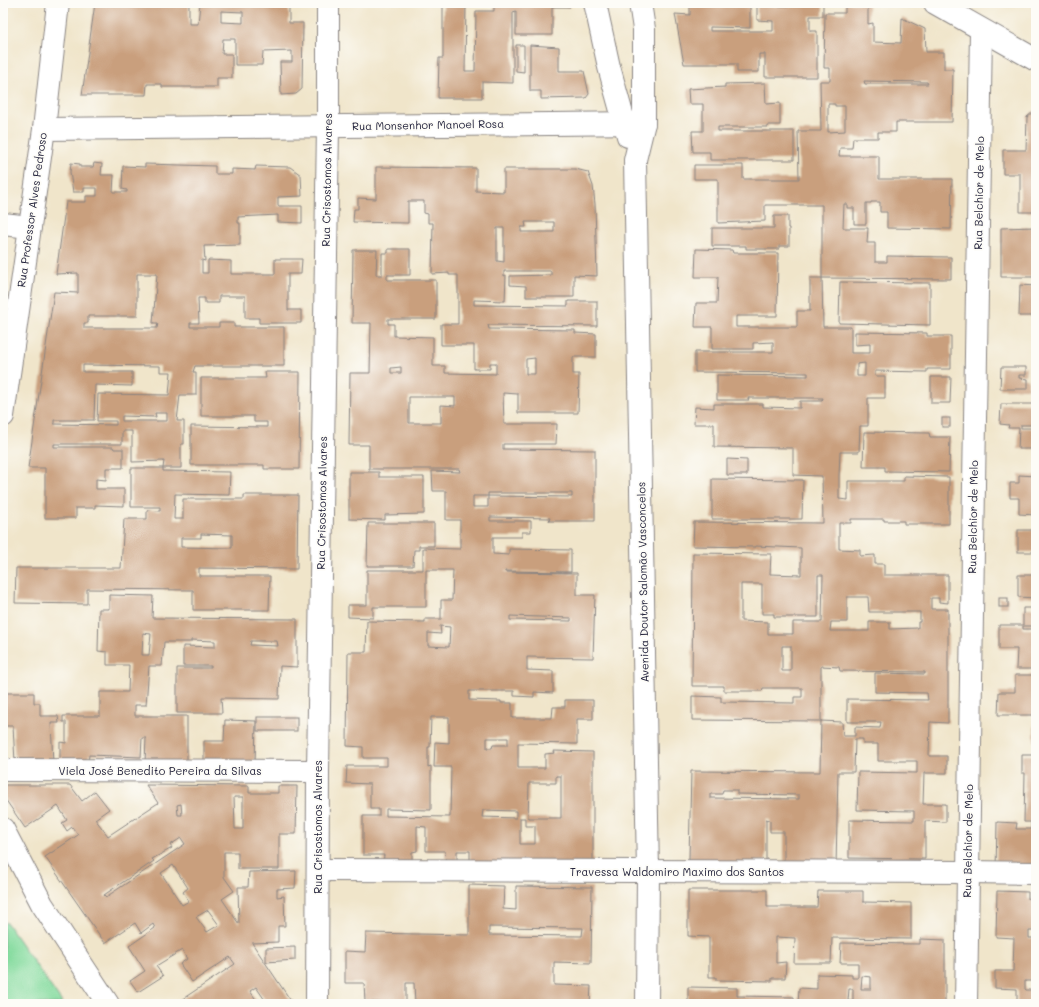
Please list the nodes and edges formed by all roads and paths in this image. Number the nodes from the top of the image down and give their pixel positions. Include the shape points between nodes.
1 (58, 3) edge
2 (328, 3) edge
3 (595, 3) edge
4 (640, 3) edge
5 (935, 3) edge
6 (981, 30) junction
7 (1036, 60) edge
8 (634, 123) junction
9 (328, 126) junction
10 (44, 129) junction
11 (3, 224) edge
12 (30, 227) junction
13 (3, 416) edge
14 (3, 770) edge
15 (318, 771) junction
16 (3, 829) edge
17 (318, 870) junction
18 (648, 872) junction
19 (968, 872) junction
20 (1036, 873) edge
21 (108, 1004) edge
22 (317, 1004) edge
23 (647, 1004) edge
24 (966, 1004) edge

1 - 10 street, Rua Professor Alves Pedroso
2 - 9 street, Rua Crisostomos Alvares
3 - 8 street, Avenida Doutor Salomão Vasconcelos
4 - 8 street, Avenida Doutor Salomão Vasconcelos via 644,29
5 - 6 street
6 - 7 street
6 - 19 street, Rua Belchior de Melo
8 - 9 street, Rua Monsenhor Manoel Rosa
8 - 18 street, Avenida Doutor Salomão Vasconcelos
9 - 10 street, Rua Monsenhor Manoel Rosa
9 - 15 street, Rua Crisostomos Alvares
10 - 12 street, Rua Professor Alves Pedroso
11 - 12 street
12 - 13 street, Rua Professor Alves Pedroso
14 - 15 street, Viela José Benedito Pereira da Silvas
15 - 17 street, Rua Crisostomos Alvares
16 - 21 street via 42,904
17 - 18 street, Travessa Waldomiro Maximo dos Santos
17 - 22 street, Rua Crisostomos Alvares
18 - 19 street, Travessa Waldomiro Maximo dos Santos
18 - 23 street, Avenida Doutor Salomão Vasconcelos
19 - 20 street, Travessa Waldomiro Maximo dos Santos
19 - 24 street, Rua Belchior de Melo

